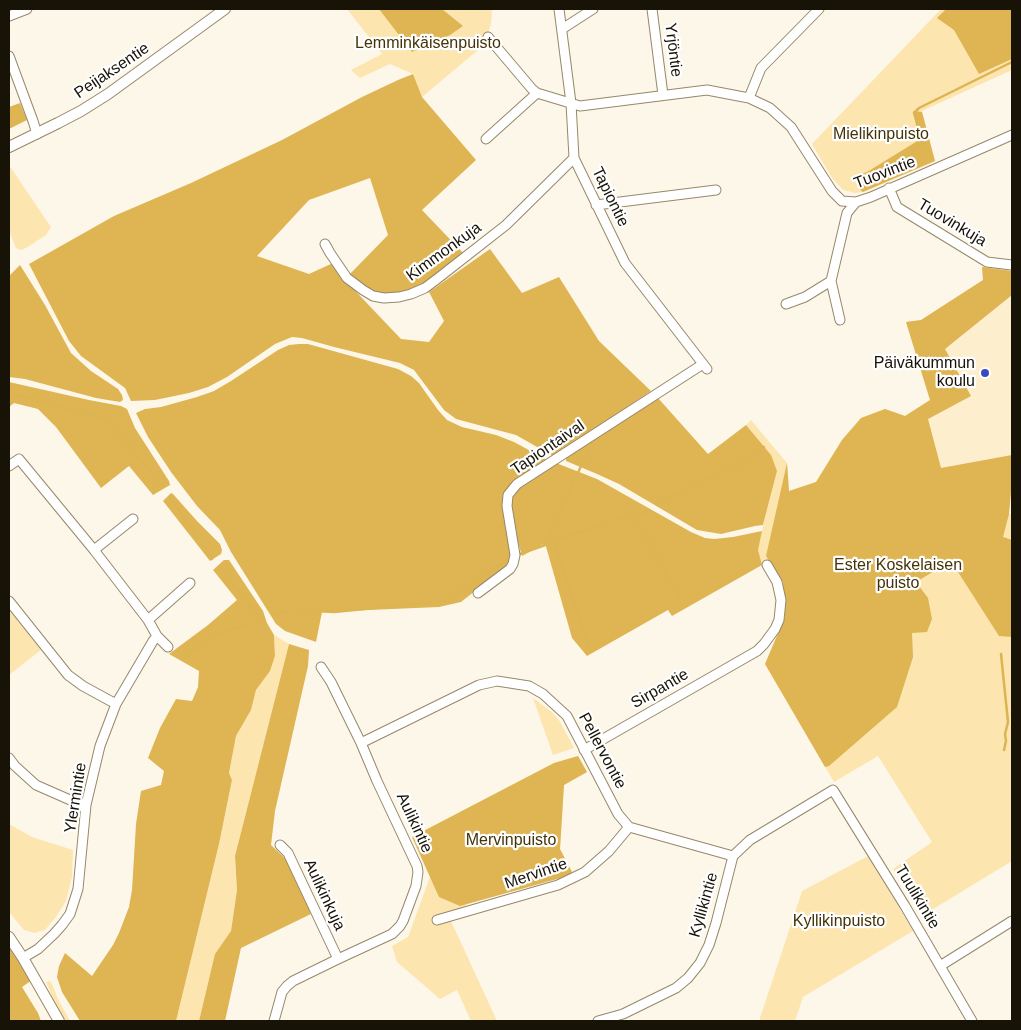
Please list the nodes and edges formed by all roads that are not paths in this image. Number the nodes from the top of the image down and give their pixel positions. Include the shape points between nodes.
1 (27, 9) edge
2 (225, 9) edge
3 (559, 9) edge
4 (593, 9) edge
5 (652, 9) edge
6 (819, 9) edge
7 (9, 16) edge
8 (562, 29) junction
9 (488, 37) dead end
10 (9, 56) edge
11 (538, 93) junction
12 (663, 95) junction
13 (749, 98) junction
14 (571, 103) junction
15 (37, 134) junction
16 (1012, 135) edge
17 (486, 139) dead end
18 (9, 147) edge
19 (574, 158) junction
20 (889, 188) junction
21 (716, 190) dead end
22 (856, 202) junction
23 (596, 205) junction
24 (325, 244) dead end
25 (1012, 265) edge
26 (831, 281) junction
27 (786, 304) dead end
28 (840, 320) dead end
29 (705, 367) joint
30 (9, 466) edge
31 (133, 519) dead end
32 (94, 550) junction
33 (767, 565) dead end
34 (190, 584) dead end
35 (478, 593) dead end
36 (9, 601) edge
37 (148, 620) junction
38 (157, 636) junction
39 (168, 647) dead end
40 (321, 667) dead end
41 (116, 704) junction
42 (362, 742) junction
43 (584, 750) junction
44 (9, 758) edge
45 (833, 790) joint
46 (86, 805) junction
47 (629, 827) junction
48 (280, 845) dead end
49 (733, 856) junction
50 (436, 920) dead end
51 (1012, 921) edge
52 (9, 938) edge
53 (23, 958) junction
54 (338, 959) junction
55 (940, 966) junction
56 (59, 1021) edge
57 (274, 1021) edge
58 (598, 1021) edge
59 (972, 1021) edge

1 - 7 street
2 - 15 street, Peijaksentie via 108,94
3 - 8 street, Tapiontie
4 - 8 street
5 - 12 street, Yrjöntie
6 - 13 street via 761,68
8 - 14 street, Tapiontie
9 - 11 street
10 - 15 street
11 - 14 street, Tuovintie
11 - 17 street
12 - 13 street, Tuovintie via 707,90
12 - 14 street, Tuovintie via 580,106
13 - 22 street, Tuovintie via 770,108 792,127 832,191 842,201
14 - 19 street, Tapiontie
15 - 18 street, Peijaksentie
16 - 20 street, Tuovintie
19 - 23 street, Tapiontie
19 - 24 street, Kimmonkuja via 506,225 425,288 411,294 384,298 373,296 347,278
20 - 22 street, Tuovintie
20 - 25 street, Tuovinkuja via 897,207 987,262
21 - 23 street
22 - 26 street via 847,213
23 - 29 street, Tapiontie via 625,264
26 - 27 street
26 - 28 street
29 - 35 street, Tapiontaival via 517,484 508,495 507,506 515,555 513,564
30 - 32 street via 19,459
31 - 32 street
32 - 37 street
33 - 43 street, Sirpantie via 777,582 780,610 775,629 754,656
34 - 37 street
36 - 41 street via 68,675
37 - 38 street
38 - 39 street
38 - 41 street, Ylermintie
40 - 42 street, Aulikintie
41 - 46 street, Ylermintie via 100,746
42 - 43 street, Pellervontie via 479,684 497,681 529,686 543,694 567,716
42 - 54 street, Aulikintie via 418,872 416,886 400,926 392,934
43 - 47 street, Pellervontie via 618,814
44 - 46 street via 36,785
45 - 49 street, Kyllikintie via 750,840
45 - 55 street, Tuulikintie
46 - 53 street, Ylermintie via 78,889 70,914 38,949
47 - 49 street
47 - 50 street, Mervintie via 585,872 558,886
48 - 54 street, Aulikinkuja via 288,853
49 - 58 street, Kyllikintie via 716,924 700,964 676,988 623,1014
51 - 55 street
52 - 53 street
53 - 56 street
54 - 57 street, Aulikintie via 287,986 282,992
55 - 59 street, Tuulikintie

